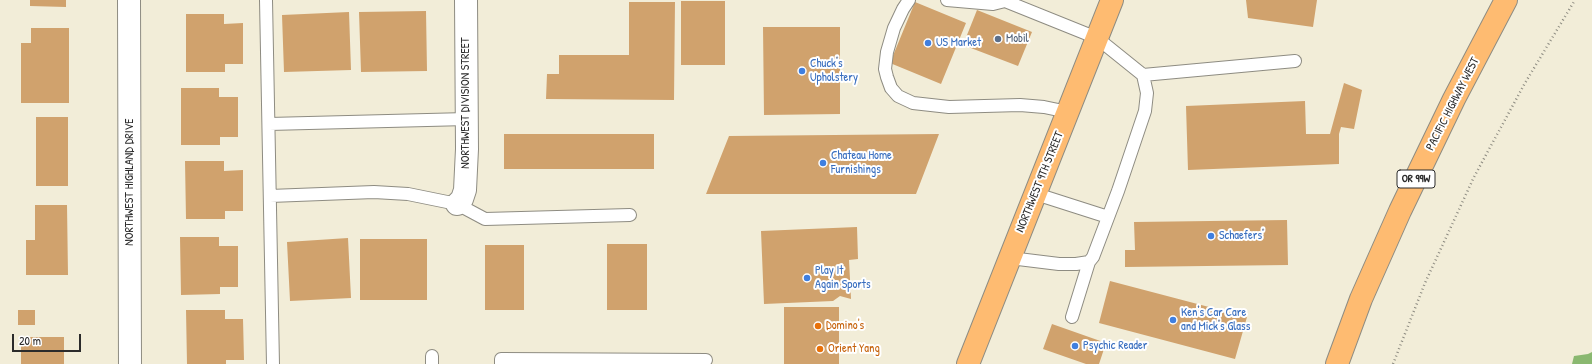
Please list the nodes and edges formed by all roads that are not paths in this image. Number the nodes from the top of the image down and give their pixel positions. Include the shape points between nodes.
1 (130, 0) edge
2 (266, 0) edge
3 (466, 0) edge
4 (909, 0) edge
5 (947, 0) edge
6 (1112, 0) edge
7 (1506, 0) edge
8 (1007, 1) edge
9 (1097, 38) junction
10 (1295, 61) dead end
11 (1143, 75) junction
12 (1068, 112) junction
13 (467, 119) junction
14 (269, 124) junction
15 (1036, 194) junction
16 (270, 196) junction
17 (457, 204) junction
18 (630, 215) dead end
19 (1108, 217) junction
20 (1010, 258) junction
21 (1089, 262) junction
22 (1072, 317) dead end
23 (706, 360) dead end
24 (130, 364) edge
25 (273, 364) edge
26 (501, 364) edge
27 (968, 364) edge
28 (1337, 364) edge

1 - 24 street, NORTHWEST HIGHLAND DRIVE
2 - 14 lane
3 - 13 street, NORTHWEST DIVISION STREET
4 - 12 lane via 894,28 885,69 891,88 898,96 914,103 949,107 1020,105
5 - 8 lane via 993,4
6 - 9 main road, NORTHWEST 9TH STREET
7 - 28 main road, PACIFIC HIGHWAY WEST / OR 99W via 1454,99 1400,211
8 - 9 lane
9 - 11 lane
9 - 12 main road, NORTHWEST 9TH STREET
10 - 11 lane
11 - 19 lane via 1147,93 1145,111
12 - 15 main road, NORTHWEST 9TH STREET
13 - 14 lane
13 - 17 street, NORTHWEST DIVISION STREET via 465,190
14 - 16 lane
15 - 19 lane
15 - 20 main road, NORTHWEST 9TH STREET
16 - 17 lane via 374,192 408,194
16 - 25 lane
17 - 18 lane via 485,219
19 - 21 lane
20 - 21 lane via 1059,264
20 - 27 main road, NORTHWEST 9TH STREET
21 - 22 lane
23 - 26 lane via 501,359

